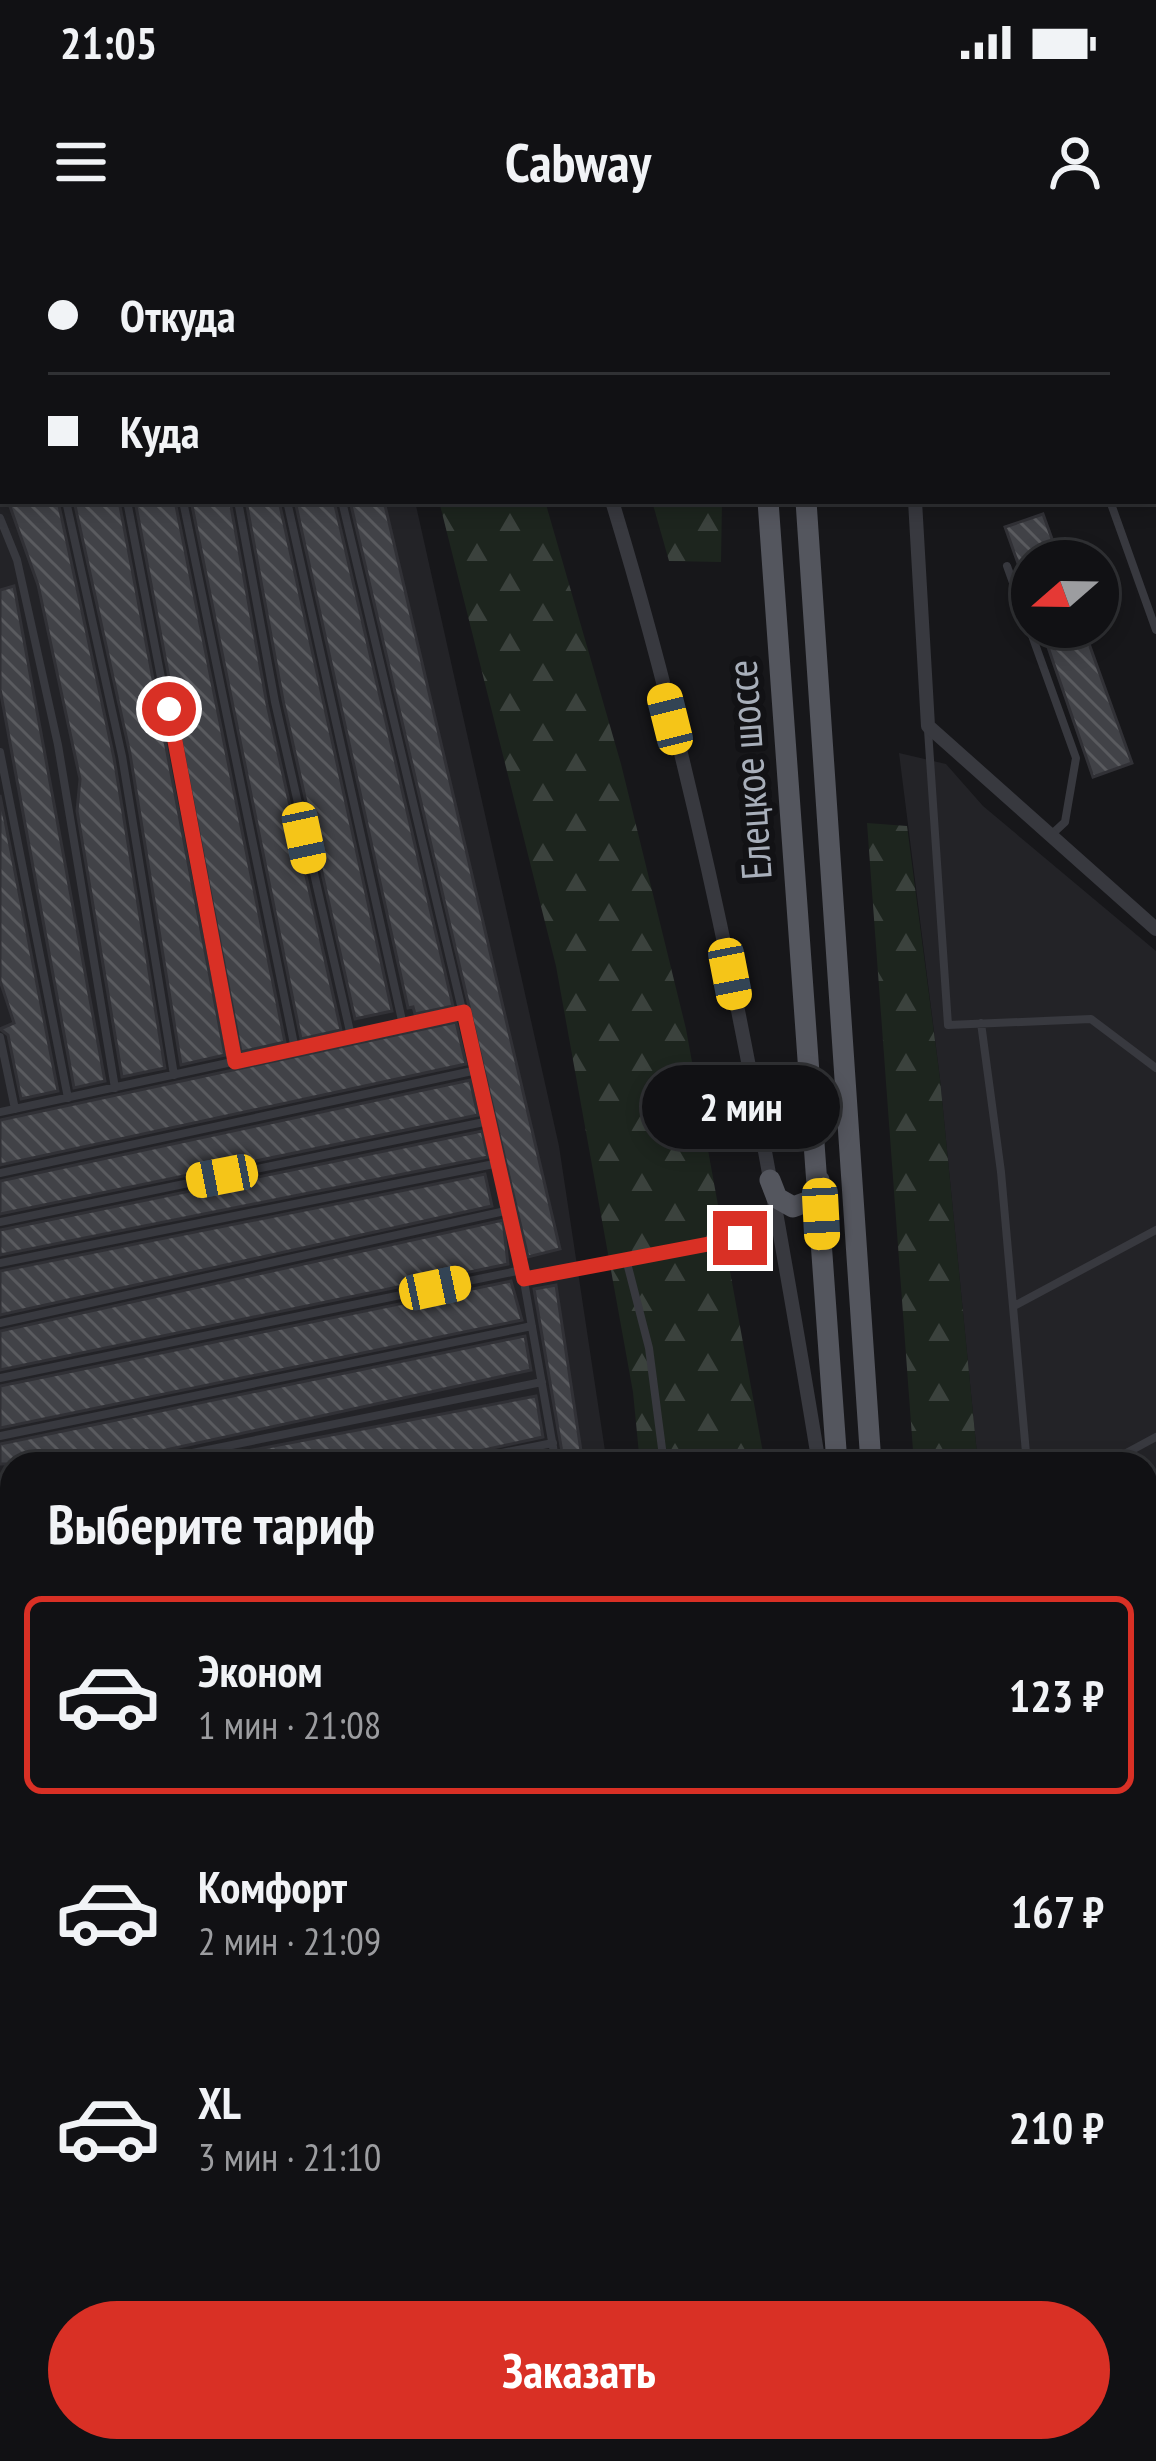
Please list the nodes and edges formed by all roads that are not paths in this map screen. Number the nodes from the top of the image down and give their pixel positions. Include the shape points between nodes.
1 (67, 504) edge
2 (128, 504) edge
3 (184, 504) edge
4 (239, 504) edge
5 (288, 504) edge
6 (343, 504) edge
7 (613, 504) edge
8 (767, 504) edge
9 (806, 504) edge
10 (915, 504) edge
11 (1111, 504) edge
12 (0, 518) edge
13 (1007, 566) dead end
14 (1151, 602) edge
15 (1156, 630) edge
16 (928, 726) junction
17 (0, 752) edge
18 (1050, 836) junction
19 (1156, 929) edge
20 (464, 1012) junction
21 (981, 1023) junction
22 (403, 1025) junction
23 (351, 1036) junction
24 (0, 1037) edge
25 (295, 1049) junction
26 (235, 1062) junction
27 (1156, 1068) edge
28 (477, 1070) junction
29 (174, 1075) junction
30 (115, 1088) junction
31 (68, 1098) junction
32 (15, 1109) junction
33 (0, 1112) edge
34 (489, 1121) junction
35 (499, 1163) junction
36 (0, 1173) edge
37 (819, 1179) junction
38 (770, 1180) junction
39 (509, 1210) junction
40 (0, 1222) edge
41 (779, 1230) junction
42 (1156, 1230) edge
43 (626, 1259) junction
44 (0, 1263) edge
45 (523, 1275) junction
46 (1014, 1306) junction
47 (0, 1323) edge
48 (532, 1326) junction
49 (0, 1378) edge
50 (542, 1382) junction
51 (0, 1436) edge
52 (1156, 1437) edge
53 (553, 1443) junction
54 (197, 1452) edge
55 (507, 1452) edge
56 (554, 1452) edge
57 (662, 1452) edge
58 (817, 1452) edge
59 (836, 1452) edge
60 (870, 1452) edge
61 (1026, 1452) edge
62 (1128, 1452) edge

1 - 29 lane via 122,756
2 - 26 lane
3 - 25 lane
4 - 23 lane
5 - 22 lane
6 - 20 lane
7 - 38 street via 692,802
8 - 37 main road, Елецкое шоссе
9 - 60 main road, Елецкое шоссе
10 - 16 street
11 - 14 lane
12 - 30 lane via 58,745
13 - 18 lane via 1076,758 1065,822
14 - 15 lane
16 - 18 street
16 - 21 lane via 945,1017 954,1026
17 - 31 lane
18 - 19 street
20 - 22 lane
20 - 28 lane
21 - 27 lane via 1090,1019
21 - 46 lane
22 - 23 lane
23 - 25 lane
24 - 32 lane
25 - 26 lane
26 - 29 lane
28 - 34 lane
28 - 36 lane
29 - 30 lane
30 - 31 lane
31 - 32 lane
32 - 33 lane
34 - 35 lane
34 - 40 lane
35 - 39 lane
35 - 44 lane
37 - 38 main road via 812,1200 793,1208 777,1198
37 - 59 main road, Елецкое шоссе
38 - 41 street
39 - 45 lane
39 - 47 lane
41 - 43 lane
41 - 58 street
42 - 46 lane
43 - 45 lane
43 - 57 lane via 649,1348
45 - 48 lane
45 - 49 lane
46 - 61 lane
48 - 50 lane
48 - 51 lane
50 - 53 lane
50 - 54 lane
52 - 62 lane
53 - 55 lane
53 - 56 lane

